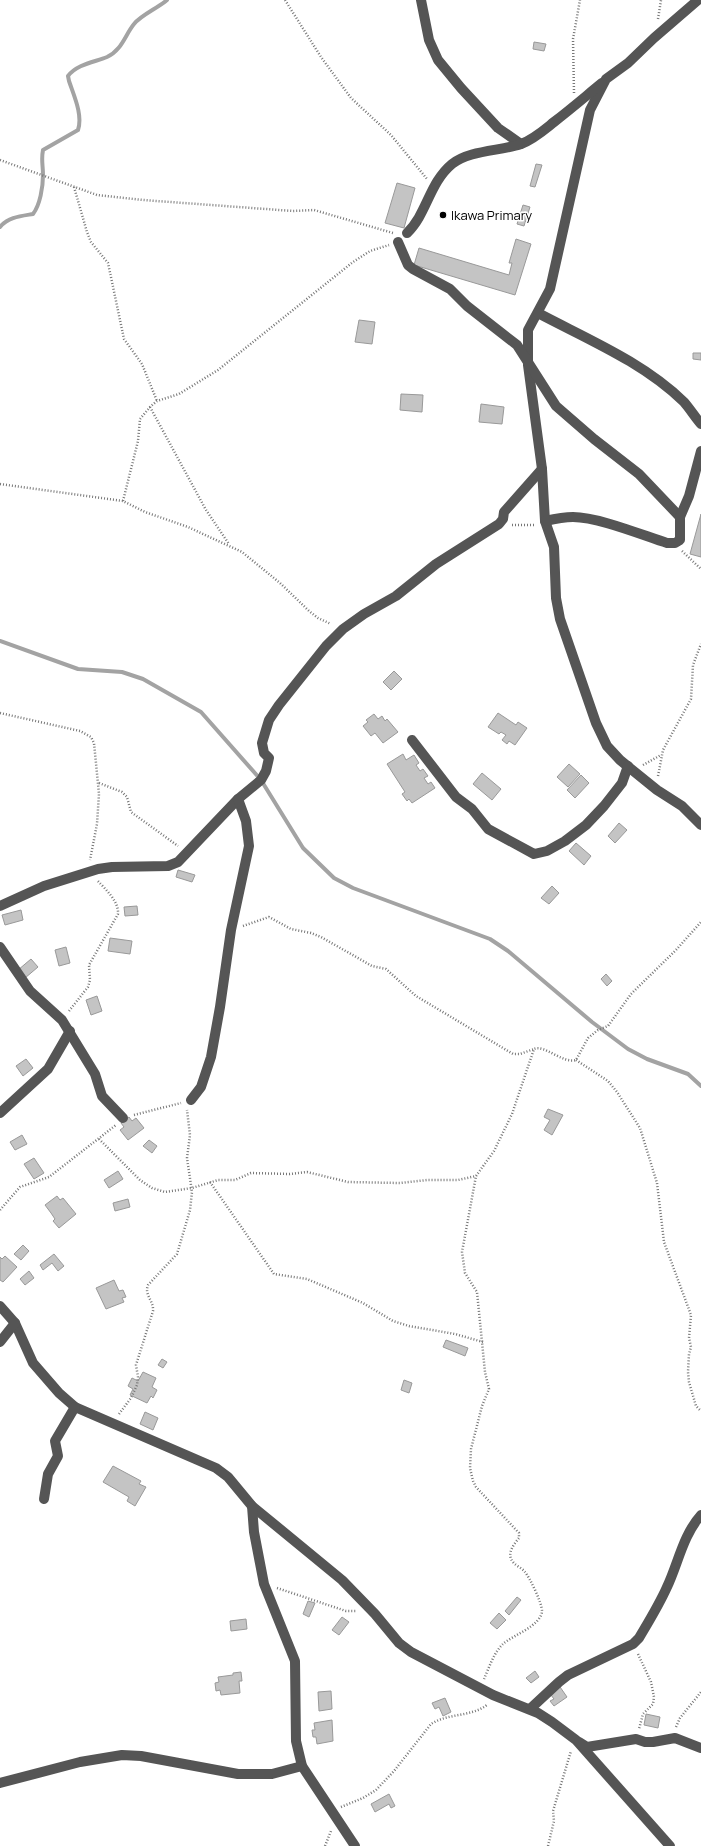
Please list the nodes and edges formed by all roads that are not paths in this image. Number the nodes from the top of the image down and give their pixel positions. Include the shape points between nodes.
1 (421, 0) edge
2 (698, 0) edge
3 (606, 79) junction
4 (521, 144) junction
5 (407, 233) road end
6 (398, 242) road end
7 (538, 313) junction
8 (528, 365) junction
9 (701, 424) edge
10 (701, 451) edge
11 (542, 468) junction
12 (680, 517) junction
13 (545, 522) junction
14 (412, 740) dead end
15 (627, 765) junction
16 (238, 799) junction
17 (701, 825) edge
18 (0, 906) edge
19 (0, 947) edge
20 (70, 1031) junction
21 (189, 1101) road end
22 (0, 1113) edge
23 (124, 1118) road end
24 (0, 1306) edge
25 (15, 1323) junction
26 (0, 1342) edge
27 (75, 1408) junction
28 (44, 1499) dead end
29 (252, 1506) junction
30 (701, 1515) edge
31 (530, 1710) junction
32 (576, 1740) junction
33 (701, 1748) edge
34 (302, 1766) junction
35 (0, 1783) edge
36 (355, 1846) edge
37 (670, 1846) edge

1 - 4 street via 429,40 438,60 498,128
2 - 3 street via 628,63
3 - 4 street via 575,106
3 - 7 street via 590,110 550,289
4 - 5 street via 476,153 452,164 434,186 415,225
6 - 8 street via 408,266 450,289 472,310 517,345
7 - 8 street via 528,330
7 - 9 street via 638,366 685,403
8 - 11 street
8 - 12 street via 556,406 639,474
10 - 12 street via 689,496
11 - 13 street
11 - 16 street via 504,512 499,524 436,564 396,596 364,614 343,629 326,646 269,720 262,742 264,753 269,758 266,771 261,780
12 - 13 street via 680,540 675,543 666,543 594,520 566,517
13 - 15 street via 554,548 556,598 560,619 596,723 607,746
14 - 15 street via 456,797 472,809 488,829 534,854 547,851 565,841 586,824 622,783
15 - 17 street via 657,790 682,806
16 - 18 street via 178,862 168,866 112,867 89,872 33,890
16 - 21 street via 246,821 249,846 231,930 211,1057 201,1087
19 - 20 street via 30,991 62,1020
20 - 22 street via 48,1069
20 - 23 street via 95,1074 102,1096
24 - 25 street
25 - 26 street
25 - 27 street via 33,1363
27 - 28 street via 55,1440 58,1456 48,1474
27 - 29 street via 216,1468 228,1477
29 - 31 street via 342,1580 399,1643 411,1652 496,1697
29 - 34 street via 264,1584 295,1661 296,1741
30 - 31 street via 680,1553 667,1587 639,1638 633,1644 568,1675
31 - 32 street
32 - 33 street via 587,1747 636,1739 653,1742 671,1738
32 - 37 street
34 - 35 street via 272,1774 238,1774 141,1756 122,1755 80,1762
34 - 36 street

